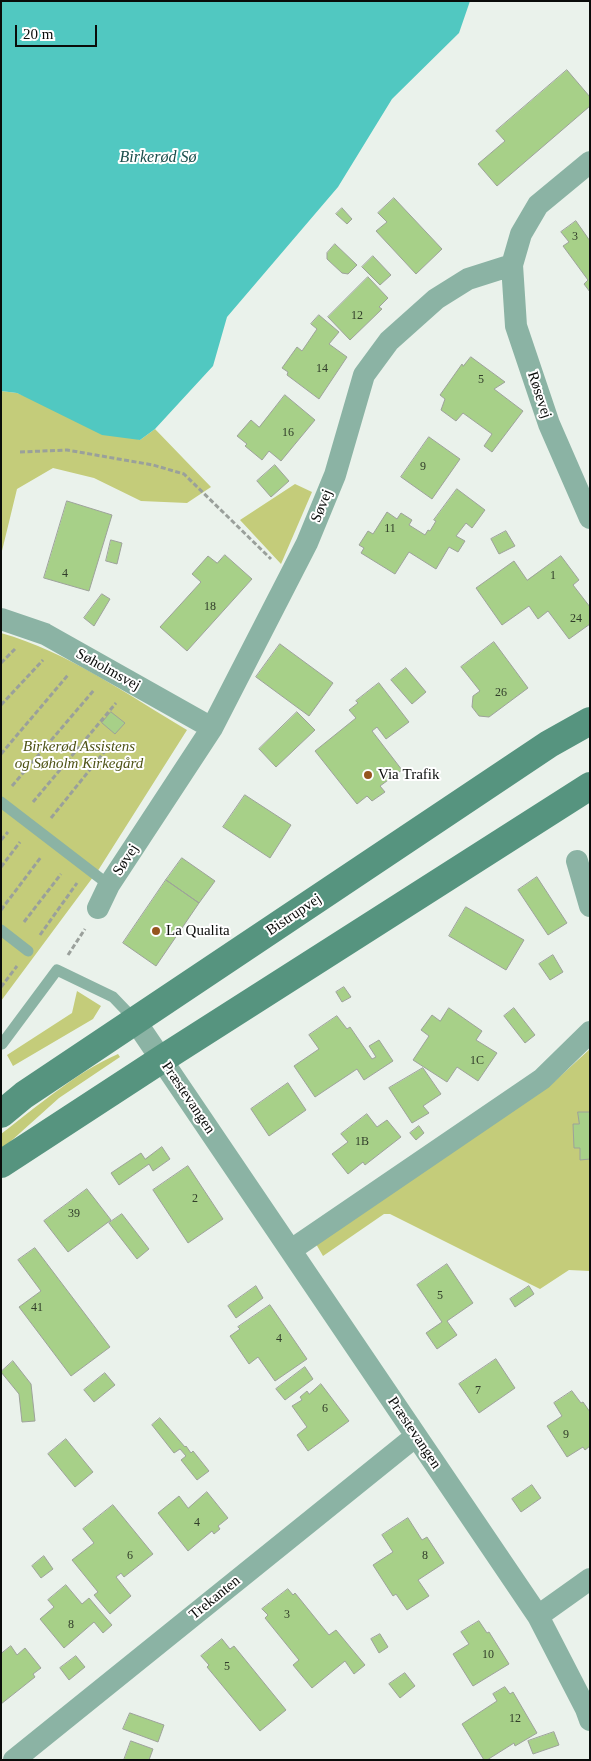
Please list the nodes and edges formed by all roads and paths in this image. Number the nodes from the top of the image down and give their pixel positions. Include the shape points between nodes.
1 (590, 162) edge
2 (512, 265) junction
3 (20, 452) dead end
4 (590, 518) edge
5 (290, 577) junction
6 (1, 618) edge
7 (10, 644) dead end
8 (36, 654) dead end
9 (1, 663) edge
10 (72, 670) dead end
11 (99, 684) dead end
12 (116, 702) dead end
13 (1, 705) edge
14 (590, 721) edge
15 (212, 728) junction
16 (109, 746) dead end
17 (1, 754) edge
18 (590, 786) edge
19 (7, 791) dead end
20 (1, 802) edge
21 (20, 817) junction
22 (37, 828) junction
23 (54, 841) junction
24 (74, 858) junction
25 (577, 861) dead end
26 (1, 867) edge
27 (88, 868) junction
28 (110, 885) junction
29 (590, 906) edge
30 (98, 908) joint
31 (1, 910) edge
32 (1, 930) edge
33 (12, 938) junction
34 (28, 951) junction
35 (57, 970) junction
36 (1, 987) edge
37 (136, 1022) junction
38 (590, 1032) edge
39 (2, 1044) edge
40 (162, 1059) junction
41 (1, 1114) edge
42 (1, 1164) edge
43 (291, 1250) junction
44 (416, 1436) junction
45 (590, 1579) edge
46 (538, 1616) junction
47 (590, 1720) edge
48 (14, 1760) edge

1 - 2 street via 538,205 521,234
2 - 4 street, Røsevej via 516,326 549,424
2 - 5 street, Søvej via 468,278 436,299 389,341 364,375 335,476
3 - 5 path via 67,450 153,465 184,474
5 - 15 street, Søvej
6 - 15 street, Søholmsvej via 45,634
7 - 9 path via 18,645
8 - 13 path via 45,658
10 - 17 path
11 - 19 path
12 - 21 path
14 - 37 main road, Bistrupvej via 541,750
15 - 28 street, Søvej
16 - 22 path
18 - 40 main road
20 - 21 lane
21 - 22 lane
22 - 23 lane
22 - 26 path
23 - 24 lane
23 - 31 path
24 - 27 lane
24 - 33 path
25 - 29 street
27 - 28 lane
27 - 34 path
28 - 30 street, Søvej
30 - 35 path
32 - 33 lane
33 - 34 lane
34 - 36 path
35 - 37 lane via 113,997
35 - 39 lane
37 - 40 street, Præstevangen
37 - 41 main road, Bistrupvej via 24,1095
38 - 43 street via 542,1079
40 - 42 main road
40 - 43 street, Præstevangen
43 - 44 street, Præstevangen
44 - 46 street, Præstevangen
44 - 48 street, Trekanten
45 - 46 street
46 - 47 street, Præstevangen

